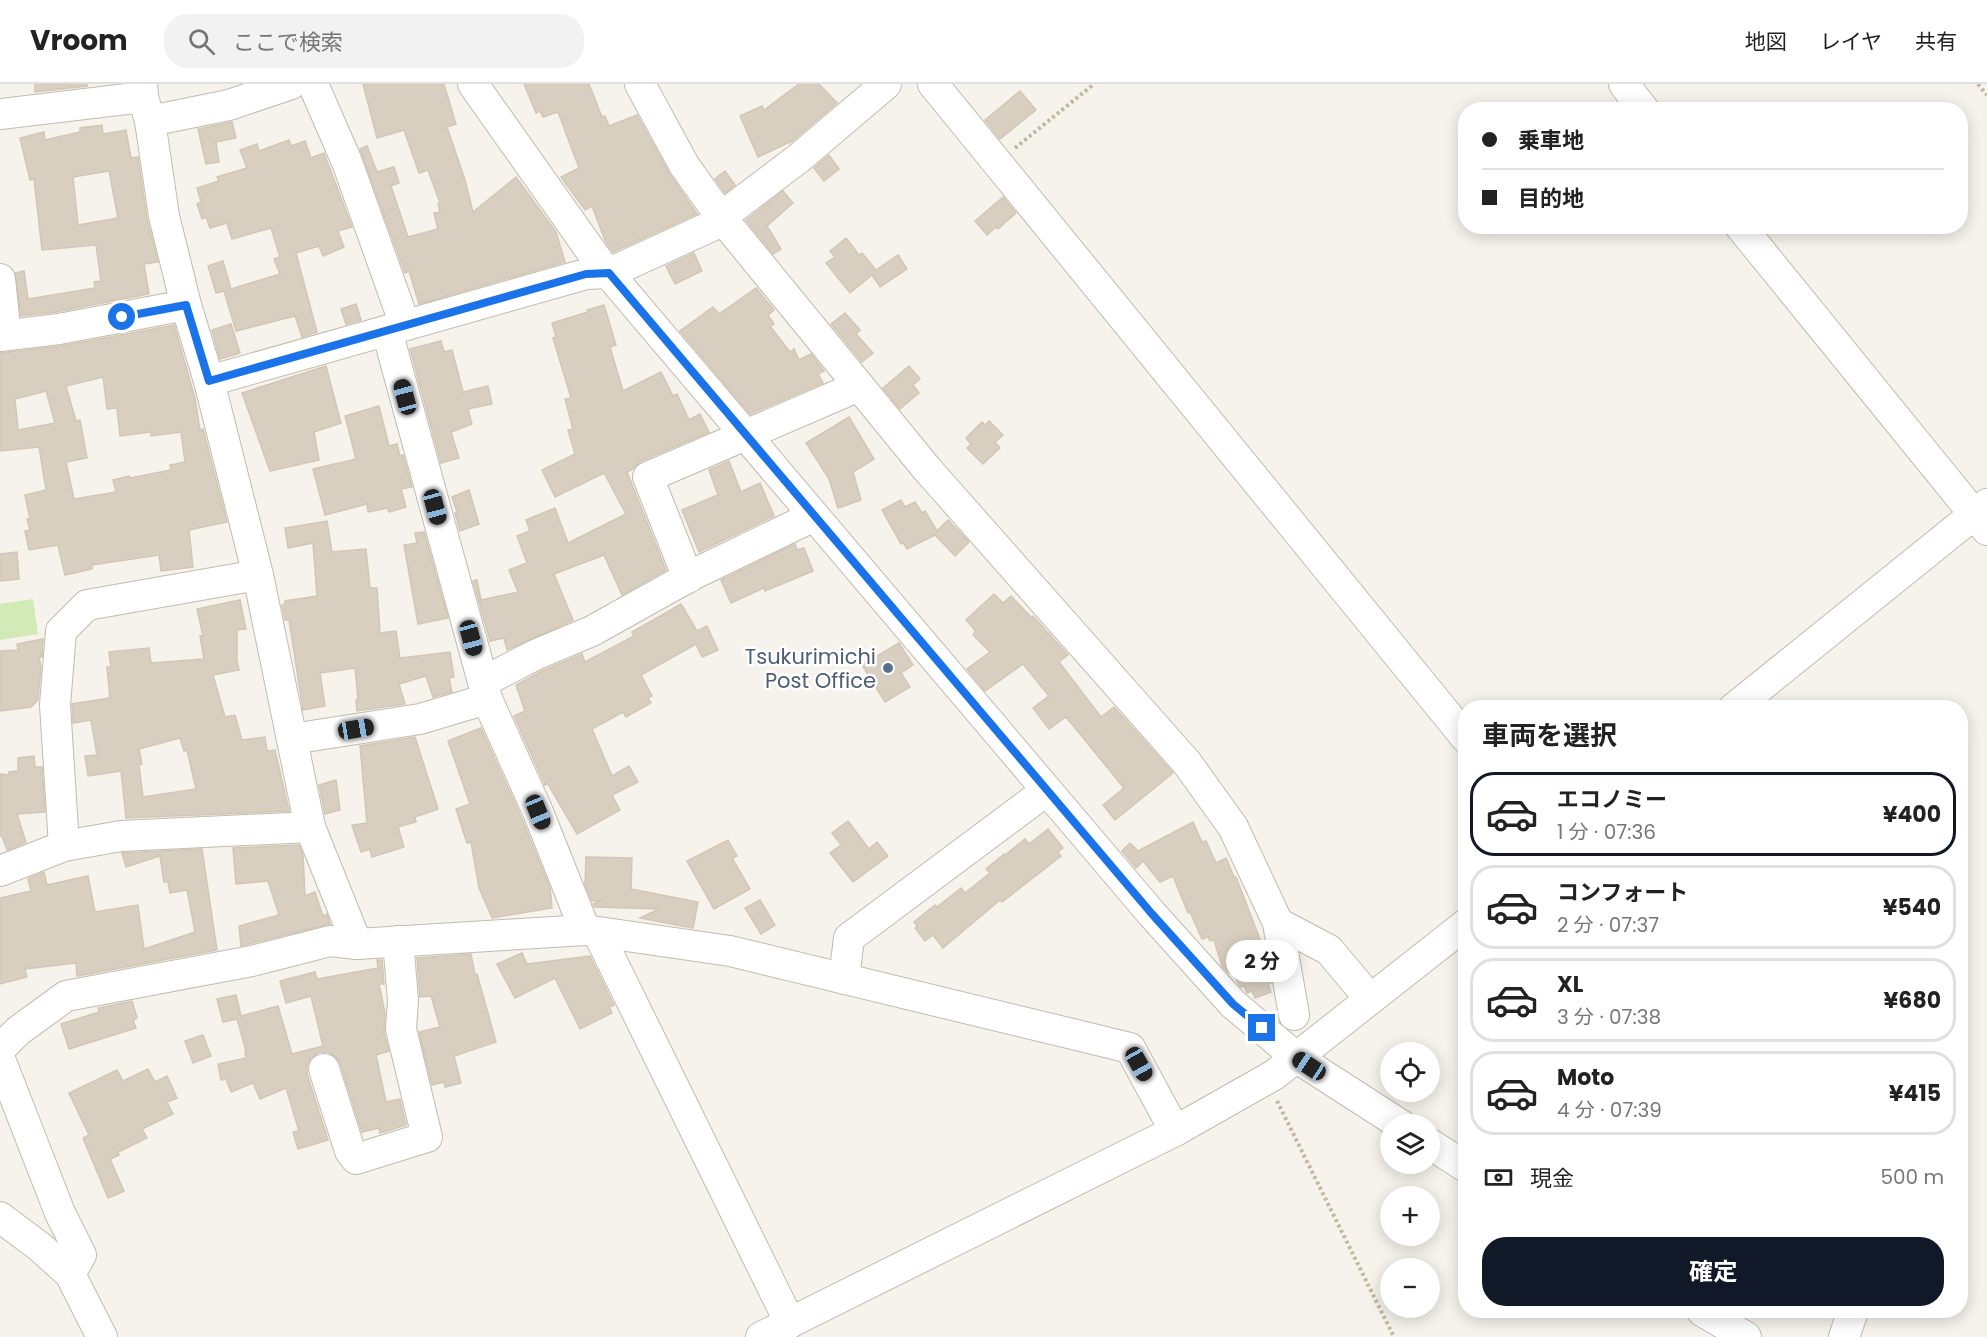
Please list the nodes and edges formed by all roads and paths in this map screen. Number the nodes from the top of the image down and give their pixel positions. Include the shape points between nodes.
1 (291, 84) edge
2 (313, 84) edge
3 (473, 84) edge
4 (640, 84) edge
5 (886, 84) edge
6 (933, 84) edge
7 (1094, 84) edge
8 (1624, 84) edge
9 (1978, 84) edge
10 (1987, 95) edge
11 (145, 101) edge
12 (1638, 102) edge
13 (0, 114) edge
14 (996, 164) junction
15 (721, 216) junction
16 (1747, 234) edge
17 (609, 273) junction
18 (0, 279) edge
19 (186, 305) junction
20 (396, 328) junction
21 (0, 336) edge
22 (209, 381) junction
23 (859, 386) junction
24 (745, 434) junction
25 (814, 516) junction
26 (1983, 516) edge
27 (258, 575) junction
28 (687, 578) junction
29 (485, 690) junction
30 (1744, 700) edge
31 (1458, 728) edge
32 (292, 739) junction
33 (1046, 791) junction
34 (310, 827) junction
35 (64, 846) junction
36 (0, 871) edge
37 (1278, 923) junction
38 (1458, 930) edge
39 (592, 931) junction
40 (398, 941) junction
41 (357, 944) junction
42 (844, 979) junction
43 (1371, 999) junction
44 (1294, 1015) dead end
45 (0, 1049) edge
46 (1297, 1058) junction
47 (0, 1059) edge
48 (324, 1069) dead end
49 (1265, 1080) junction
50 (1384, 1114) edge
51 (1175, 1131) junction
52 (1440, 1150) edge
53 (1458, 1162) edge
54 (0, 1217) edge
55 (70, 1274) junction
56 (1714, 1318) edge
57 (1851, 1318) edge
58 (790, 1323) junction
59 (102, 1337) edge
60 (761, 1337) edge
61 (1394, 1337) edge
62 (1746, 1337) edge
63 (1844, 1337) edge

1 - 11 street via 230,105
2 - 20 street via 347,162
3 - 17 street
4 - 15 street via 684,165
5 - 15 street via 799,158
6 - 14 street
7 - 14 path
8 - 12 street
9 - 10 path
11 - 13 street
11 - 19 street via 164,216
14 - 31 street
15 - 17 street via 716,224
15 - 23 street
16 - 26 street
17 - 20 street via 586,274
17 - 24 street
18 - 21 street via 4,317
19 - 21 street
19 - 22 street
20 - 22 street
20 - 29 street
22 - 27 street
23 - 24 street
23 - 37 street via 927,469 1187,763 1233,827
24 - 25 street
24 - 28 street via 648,477
25 - 28 street
25 - 33 street
26 - 30 street
27 - 32 street
27 - 35 street via 87,605 61,631 55,705
28 - 29 street via 592,631 535,655
29 - 32 street via 420,719
29 - 39 street
32 - 34 street
33 - 42 street via 849,938
33 - 46 street via 1233,1004
34 - 35 street via 121,836
34 - 41 street
35 - 36 street
37 - 43 street via 1329,950
37 - 44 street
38 - 43 street
39 - 40 street
39 - 42 street via 730,951
39 - 58 street
40 - 41 street
40 - 48 street via 401,1029 427,1137 356,1159
41 - 45 street via 330,940 252,961 66,996
42 - 51 street via 1130,1048
43 - 46 street
46 - 49 street
46 - 50 street
47 - 55 street via 60,1213 81,1255
49 - 51 street
49 - 61 path
51 - 58 street
52 - 53 street
54 - 55 street
55 - 59 street
56 - 62 street
57 - 63 street
58 - 60 street

